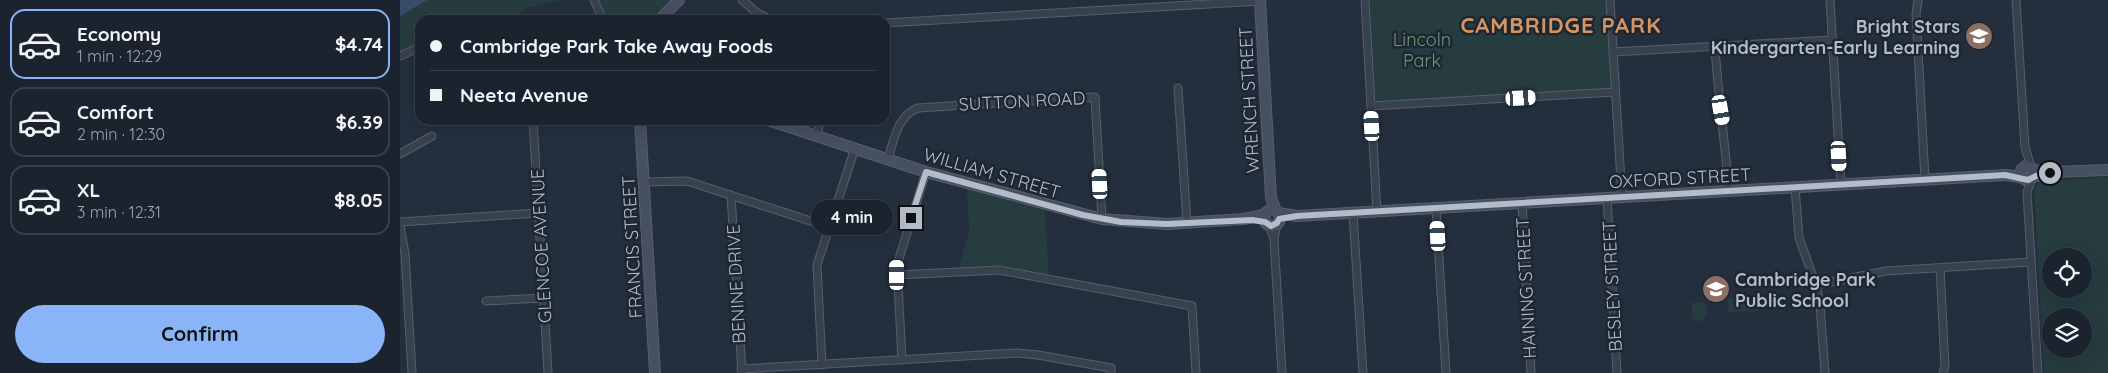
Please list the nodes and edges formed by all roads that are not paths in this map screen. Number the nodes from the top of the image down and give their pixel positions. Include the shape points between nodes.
1 (594, 0) edge
2 (680, 0) edge
3 (742, 0) edge
4 (1260, 0) edge
5 (1365, 0) edge
6 (1610, 0) edge
7 (1830, 0) edge
8 (1918, 0) edge
9 (2016, 0) edge
10 (601, 15) edge
11 (664, 15) edge
12 (762, 15) edge
13 (890, 23) edge
14 (1832, 40) junction
15 (1715, 47) junction
16 (415, 49) edge
17 (1613, 52) junction
18 (400, 56) edge
19 (1178, 88) dead end
20 (1615, 92) junction
21 (1371, 106) junction
22 (533, 125) edge
23 (640, 125) edge
24 (783, 125) edge
25 (819, 125) edge
26 (432, 136) dead end
27 (816, 136) junction
28 (855, 148) junction
29 (400, 154) edge
30 (888, 159) junction
31 (2108, 170) edge
32 (926, 172) junction
33 (2027, 173) junction
34 (1925, 179) junction
35 (644, 182) junction
36 (1841, 184) junction
37 (1795, 187) junction
38 (1729, 191) junction
39 (731, 195) junction
40 (1622, 197) junction
41 (1607, 198) junction
42 (1522, 203) junction
43 (1436, 208) junction
44 (1377, 212) junction
45 (538, 213) junction
46 (1353, 213) junction
47 (1272, 217) junction
48 (1102, 219) junction
49 (400, 223) edge
50 (1187, 223) junction
51 (829, 227) junction
52 (2031, 262) junction
53 (1940, 268) junction
54 (897, 275) junction
55 (1816, 285) junction
56 (544, 298) junction
57 (486, 301) dead end
58 (902, 360) junction
59 (822, 365) junction
60 (741, 371) edge
61 (412, 373) edge
62 (548, 373) edge
63 (655, 373) edge
64 (1111, 373) edge
65 (1196, 373) edge
66 (1282, 373) edge
67 (1363, 373) edge
68 (1446, 373) edge
69 (1531, 373) edge
70 (1617, 373) edge
71 (1825, 373) edge
72 (1943, 373) edge
73 (2038, 373) edge

1 - 10 street
2 - 11 street
3 - 12 street
4 - 13 street
4 - 47 street, WRENCH STREET
5 - 21 street
6 - 17 street
7 - 14 street
8 - 34 street via 1916,14
9 - 33 street
14 - 15 street
14 - 36 street
15 - 17 street
15 - 38 street
16 - 18 street
17 - 20 street
19 - 50 street
20 - 21 street
20 - 40 street
21 - 44 street
22 - 45 street, GLENCOE AVENUE
23 - 35 street, FRANCIS STREET
24 - 27 street, WILLIAM STREET
25 - 27 street
26 - 29 street
27 - 28 street, WILLIAM STREET
28 - 30 street, WILLIAM STREET
28 - 51 street
30 - 32 street, WILLIAM STREET
30 - 48 street, SUTTON ROAD via 902,120 918,108 1095,97
31 - 33 street, OXFORD STREET
32 - 48 street, WILLIAM STREET
32 - 54 street via 899,255
33 - 34 street, OXFORD STREET
33 - 52 street
34 - 36 street, OXFORD STREET
35 - 39 street via 683,180
35 - 63 street, FRANCIS STREET
36 - 37 street, OXFORD STREET
37 - 38 street, OXFORD STREET
37 - 55 street via 1800,244
38 - 40 street, OXFORD STREET
39 - 51 street
39 - 60 street, BENINE DRIVE
40 - 41 street, OXFORD STREET
41 - 42 street, OXFORD STREET
41 - 70 street, BESLEY STREET
42 - 43 street, OXFORD STREET
42 - 69 street, HAINING STREET
43 - 44 street, OXFORD STREET
43 - 68 street
44 - 46 street, OXFORD STREET
45 - 49 street
45 - 56 street, GLENCOE AVENUE
46 - 47 street, OXFORD STREET
46 - 67 street
47 - 50 street, WILLIAM STREET
47 - 66 street, WRENCH STREET
48 - 50 street, WILLIAM STREET via 1150,224
49 - 61 street via 405,254
51 - 59 street via 817,269
52 - 53 street
52 - 73 street
53 - 55 street via 1886,271
53 - 72 street
54 - 58 street
54 - 65 street via 1000,270 1192,306
55 - 71 street via 1822,317
56 - 57 street
56 - 62 street, GLENCOE AVENUE
58 - 59 street
58 - 64 street via 1024,354 1111,368
59 - 60 street

